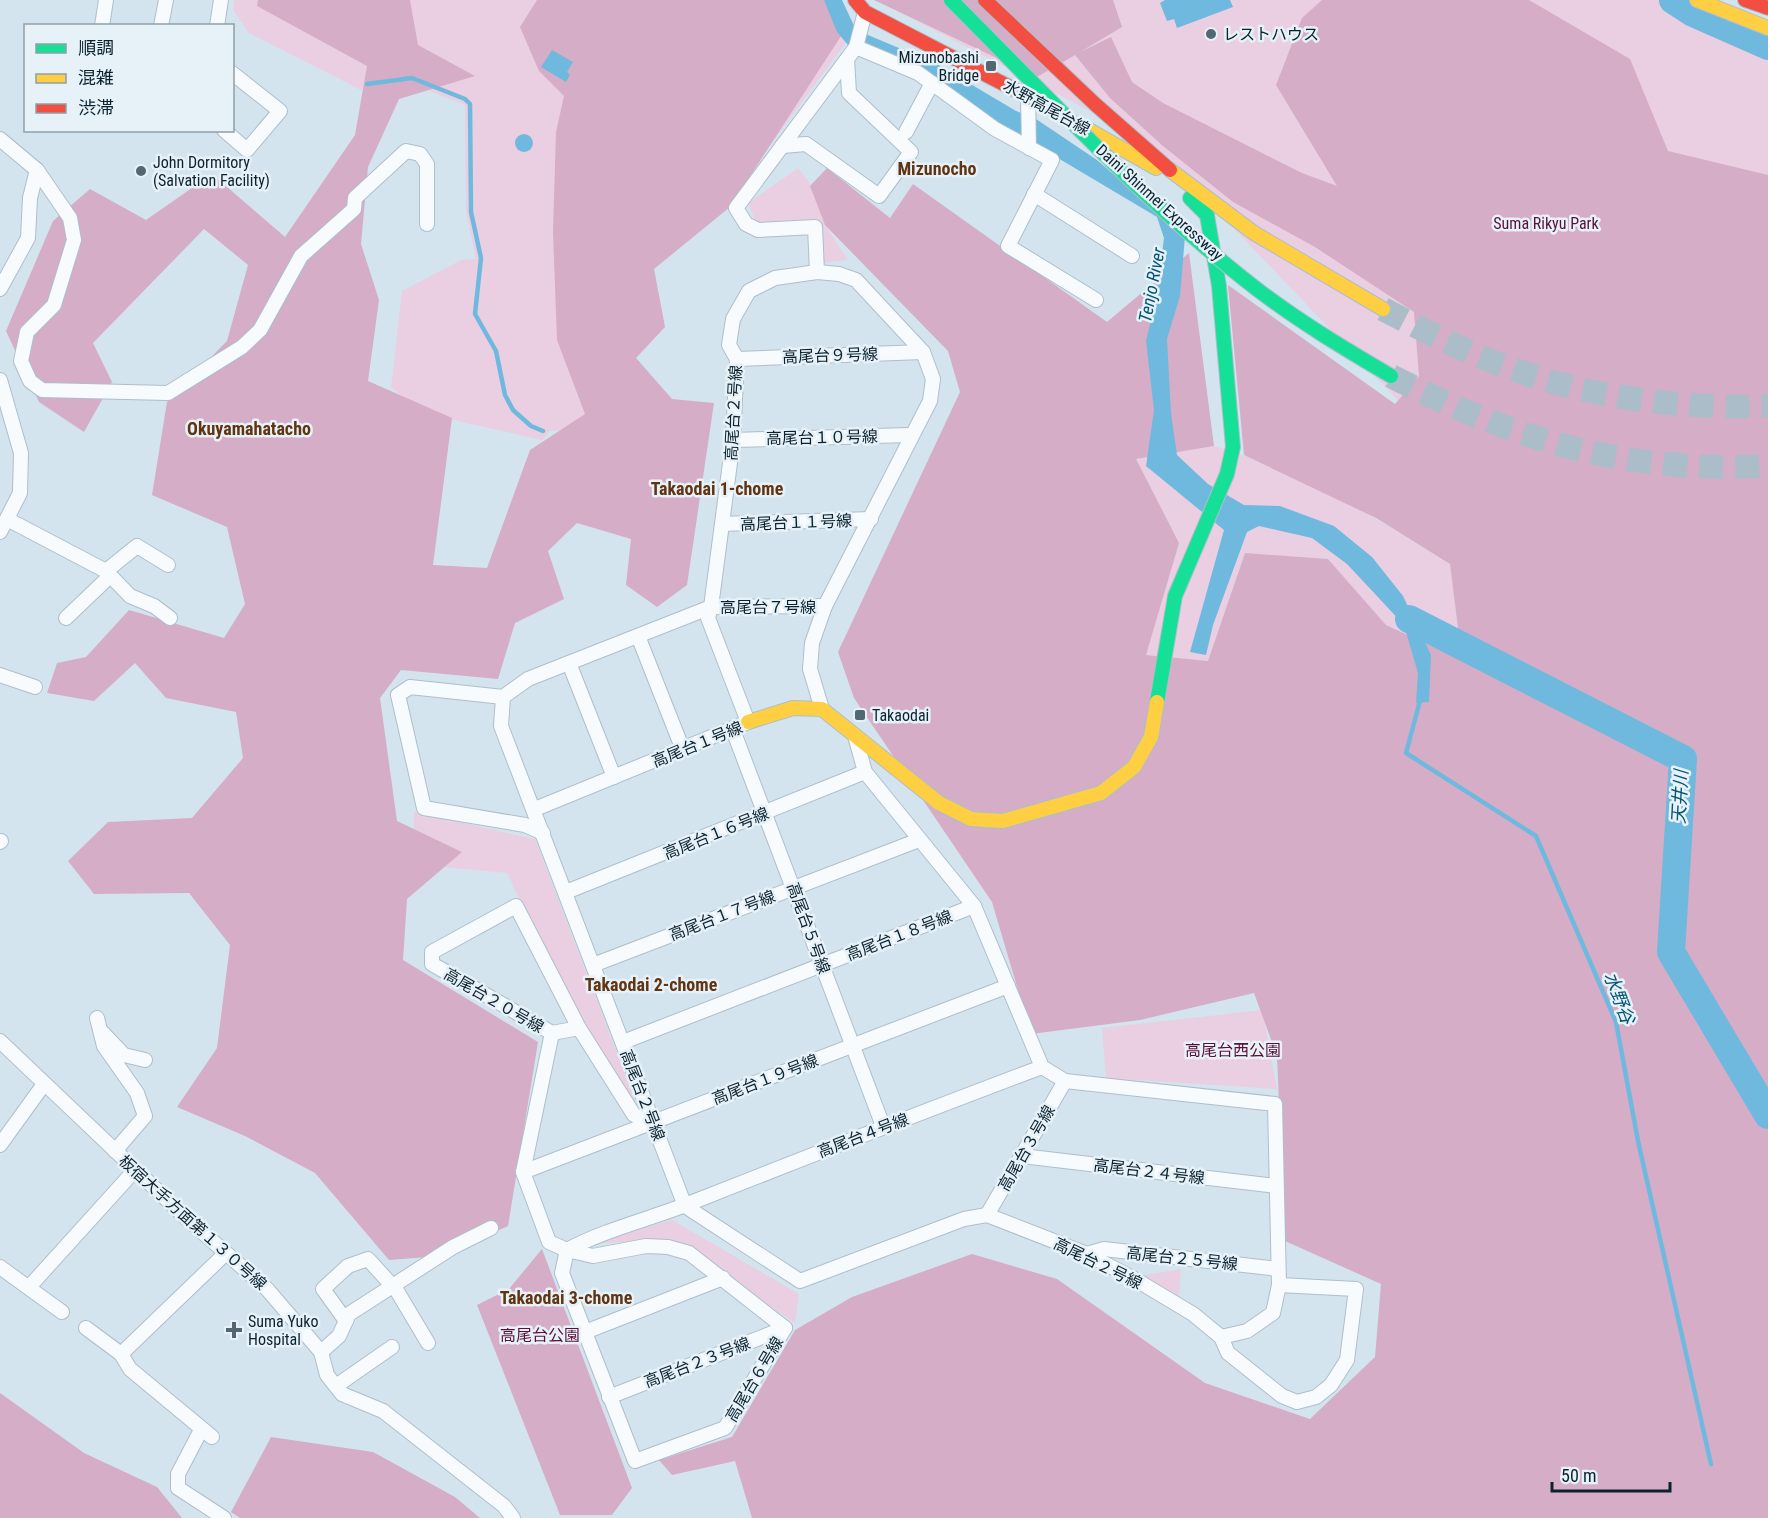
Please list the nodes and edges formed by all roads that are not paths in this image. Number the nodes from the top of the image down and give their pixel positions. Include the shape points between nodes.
1 (105, 0) edge
2 (166, 0) edge
3 (221, 0) edge
4 (855, 0) edge
5 (951, 0) edge
6 (985, 0) edge
7 (1697, 0) edge
8 (1745, 0) edge
9 (1768, 8) edge
10 (863, 19) junction
11 (102, 24) edge
12 (161, 24) edge
13 (217, 24) edge
14 (1768, 28) edge
15 (856, 46) junction
16 (847, 59) junction
17 (234, 75) edge
18 (932, 83) junction
19 (1028, 96) junction
20 (226, 132) edge
21 (906, 132) dead end
22 (0, 139) edge
23 (1029, 143) junction
24 (782, 146) junction
25 (37, 170) junction
26 (1034, 194) junction
27 (428, 224) dead end
28 (1132, 256) dead end
29 (817, 272) junction
30 (0, 289) edge
31 (1096, 300) dead end
32 (1383, 309) tunnel mouth
33 (923, 352) junction
34 (737, 359) junction
35 (1391, 376) tunnel mouth
36 (0, 380) edge
37 (910, 435) junction
38 (733, 440) junction
39 (7, 519) junction
40 (871, 519) junction
41 (722, 524) junction
42 (0, 532) edge
43 (168, 565) dead end
44 (108, 573) junction
45 (825, 606) junction
46 (711, 607) junction
47 (66, 618) dead end
48 (170, 618) dead end
49 (638, 636) junction
50 (569, 663) junction
51 (0, 675) edge
52 (35, 687) dead end
53 (503, 697) junction
54 (822, 709) junction
55 (748, 722) junction
56 (733, 730) junction
57 (855, 736) junction
58 (683, 750) junction
59 (865, 772) junction
60 (614, 777) junction
61 (535, 809) junction
62 (766, 813) junction
63 (543, 833) junction
64 (919, 840) junction
65 (795, 888) junction
66 (566, 892) junction
67 (974, 906) junction
68 (823, 964) junction
69 (593, 965) junction
70 (1008, 986) junction
71 (579, 1028) junction
72 (552, 1033) junction
73 (0, 1041) edge
74 (623, 1042) junction
75 (853, 1046) junction
76 (144, 1060) dead end
77 (1042, 1067) junction
78 (1065, 1081) junction
79 (44, 1084) junction
80 (653, 1122) junction
81 (883, 1126) junction
82 (0, 1145) edge
83 (115, 1151) junction
84 (1022, 1156) junction
85 (135, 1170) junction
86 (523, 1172) junction
87 (1276, 1186) junction
88 (685, 1206) junction
89 (987, 1215) junction
90 (491, 1228) dead end
91 (567, 1250) junction
92 (226, 1253) junction
93 (1086, 1254) junction
94 (0, 1267) edge
95 (1278, 1269) junction
96 (723, 1278) junction
97 (1279, 1285) junction
98 (30, 1286) junction
99 (392, 1287) junction
100 (62, 1312) dead end
101 (346, 1321) junction
102 (86, 1328) dead end
103 (785, 1328) junction
104 (585, 1332) junction
105 (1221, 1338) junction
106 (428, 1343) dead end
107 (392, 1347) dead end
108 (321, 1352) junction
109 (121, 1354) junction
110 (336, 1386) junction
111 (609, 1396) junction
112 (224, 1518) edge
113 (513, 1518) edge

1 - 11 street
2 - 12 street
3 - 13 street
4 - 10 main road
5 - 35 main road, Daini Shinmei Expressway, bridge via 1123,171 1222,260 1305,324
6 - 32 main road, Daini Shinmei Expressway via 1093,105 1213,204 1268,242
7 - 14 main road
8 - 9 main road
10 - 15 street
10 - 19 main road, 水野高尾台線
15 - 16 street
15 - 18 street
16 - 24 street
16 - 24 street via 849,93 911,152 879,196 806,144
17 - 20 street via 280,111 247,150
18 - 21 street
18 - 23 street via 995,129
19 - 23 street
19 - 57 main road, 水野高尾台線 via 1167,174 1207,214 1219,286 1233,447 1227,474 1175,596 1151,737 1134,767 1101,793 1003,821 971,819 939,803
22 - 25 street
23 - 26 street via 1052,160
24 - 29 street via 736,208 746,224 758,230 815,227
25 - 27 street via 70,218 74,240 54,305 27,332 21,361 30,381 42,390 168,393 242,347 260,330 302,256 354,209 355,198 406,152 420,154 427,164
25 - 30 street via 30,198 28,238
26 - 28 street
26 - 31 street via 1008,246
29 - 33 street, 高尾台２号線 via 856,280
29 - 34 street, 高尾台２号線 via 775,278 749,291 733,319 729,345
33 - 34 street, 高尾台９号線
33 - 37 street, 高尾台２号線 via 933,379 930,401
34 - 38 street, 高尾台２号線
36 - 39 street via 21,453 20,493
37 - 38 street, 高尾台１０号線
37 - 40 street, 高尾台２号線
38 - 41 street, 高尾台２号線
39 - 42 street
39 - 44 street
40 - 41 street, 高尾台１１号線
40 - 45 street, 高尾台２号線
41 - 46 street, 高尾台２号線
43 - 44 street via 137,546
44 - 47 street
44 - 48 street via 130,596
45 - 46 street, 高尾台７号線
45 - 54 street, 高尾台２号線 via 812,643 810,669
46 - 49 street
46 - 55 street, 高尾台２号線 via 708,618
49 - 50 street
49 - 58 street
50 - 53 street via 528,679
50 - 60 street
51 - 52 street
53 - 61 street, 高尾台２号線 via 501,726
53 - 63 street via 410,687 398,695 424,808 525,825
54 - 55 main road, 高尾台１号線 via 777,711
54 - 57 main road
55 - 56 street, 高尾台１号線
56 - 58 street, 高尾台１号線
56 - 62 street, 高尾台５号線
57 - 59 street
58 - 60 street, 高尾台１号線
59 - 62 street, 高尾台１６号線
59 - 64 street
60 - 61 street, 高尾台１号線
61 - 63 street, 高尾台２号線
62 - 65 street, 高尾台５号線
62 - 66 street, 高尾台１６号線
63 - 66 street, 高尾台２号線
64 - 65 street, 高尾台１７号線
64 - 67 street
65 - 68 street, 高尾台５号線
65 - 69 street, 高尾台１７号線
66 - 69 street, 高尾台２号線
67 - 68 street, 高尾台１８号線
67 - 70 street
68 - 74 street, 高尾台１８号線
68 - 75 street, 高尾台５号線
69 - 74 street, 高尾台２号線
70 - 75 street, 高尾台１９号線
70 - 77 street
71 - 72 street, 高尾台２０号線
71 - 72 street, 高尾台２０号線 via 516,906 432,952 432,964
71 - 80 street, 高尾台２０号線 via 634,1115
72 - 86 street, 高尾台２０号線
73 - 79 street, 板宿大手方面第１３０号線
74 - 80 street, 高尾台２号線
75 - 80 street, 高尾台１９号線
75 - 81 street, 高尾台５号線
76 - 83 street via 124,1055 99,1024 104,1046 137,1093 144,1116
77 - 78 street
77 - 81 street, 高尾台４号線
78 - 84 street, 高尾台３号線
78 - 87 street via 1275,1104
79 - 82 street
79 - 83 street, 板宿大手方面第１３０号線
80 - 86 street, 高尾台１９号線
80 - 88 street, 高尾台２号線
81 - 88 street, 高尾台４号線
83 - 85 street, 板宿大手方面第１３０号線
84 - 87 street, 高尾台２４号線
84 - 89 street, 高尾台３号線
85 - 92 street, 板宿大手方面第１３０号線
85 - 98 street
86 - 91 street via 549,1242
87 - 95 street
88 - 89 street via 800,1281 964,1219
88 - 91 street via 590,1238
89 - 93 street, 高尾台２号線
90 - 99 street via 453,1247
91 - 96 street, 高尾台６号線 via 593,1256 646,1246 668,1247 689,1253
91 - 104 street, 高尾台６号線 via 562,1273
92 - 108 street, 板宿大手方面第１３０号線 via 267,1289
92 - 109 street
93 - 95 street, 高尾台２５号線 via 1104,1249
93 - 105 street, 高尾台２号線 via 1193,1314
94 - 98 street
95 - 97 street
96 - 103 street, 高尾台６号線
96 - 104 street
97 - 105 street via 1273,1313 1247,1331
97 - 105 street, 高尾台２号線 via 1356,1289 1347,1360 1331,1385 1316,1397 1297,1402 1282,1396 1228,1353
98 - 100 street
99 - 101 street via 349,1314
99 - 101 street via 368,1260 348,1266 323,1289
99 - 106 street
101 - 108 street via 339,1336
102 - 109 street
103 - 111 street, 高尾台２３号線
103 - 111 street, 高尾台６号線 via 726,1428 635,1461
104 - 111 street, 高尾台６号線
107 - 110 street
108 - 110 street, 板宿大手方面第１３０号線 via 327,1375
109 - 112 street via 130,1369 207,1433 178,1474 178,1488
110 - 113 street via 342,1394 383,1411 504,1506

